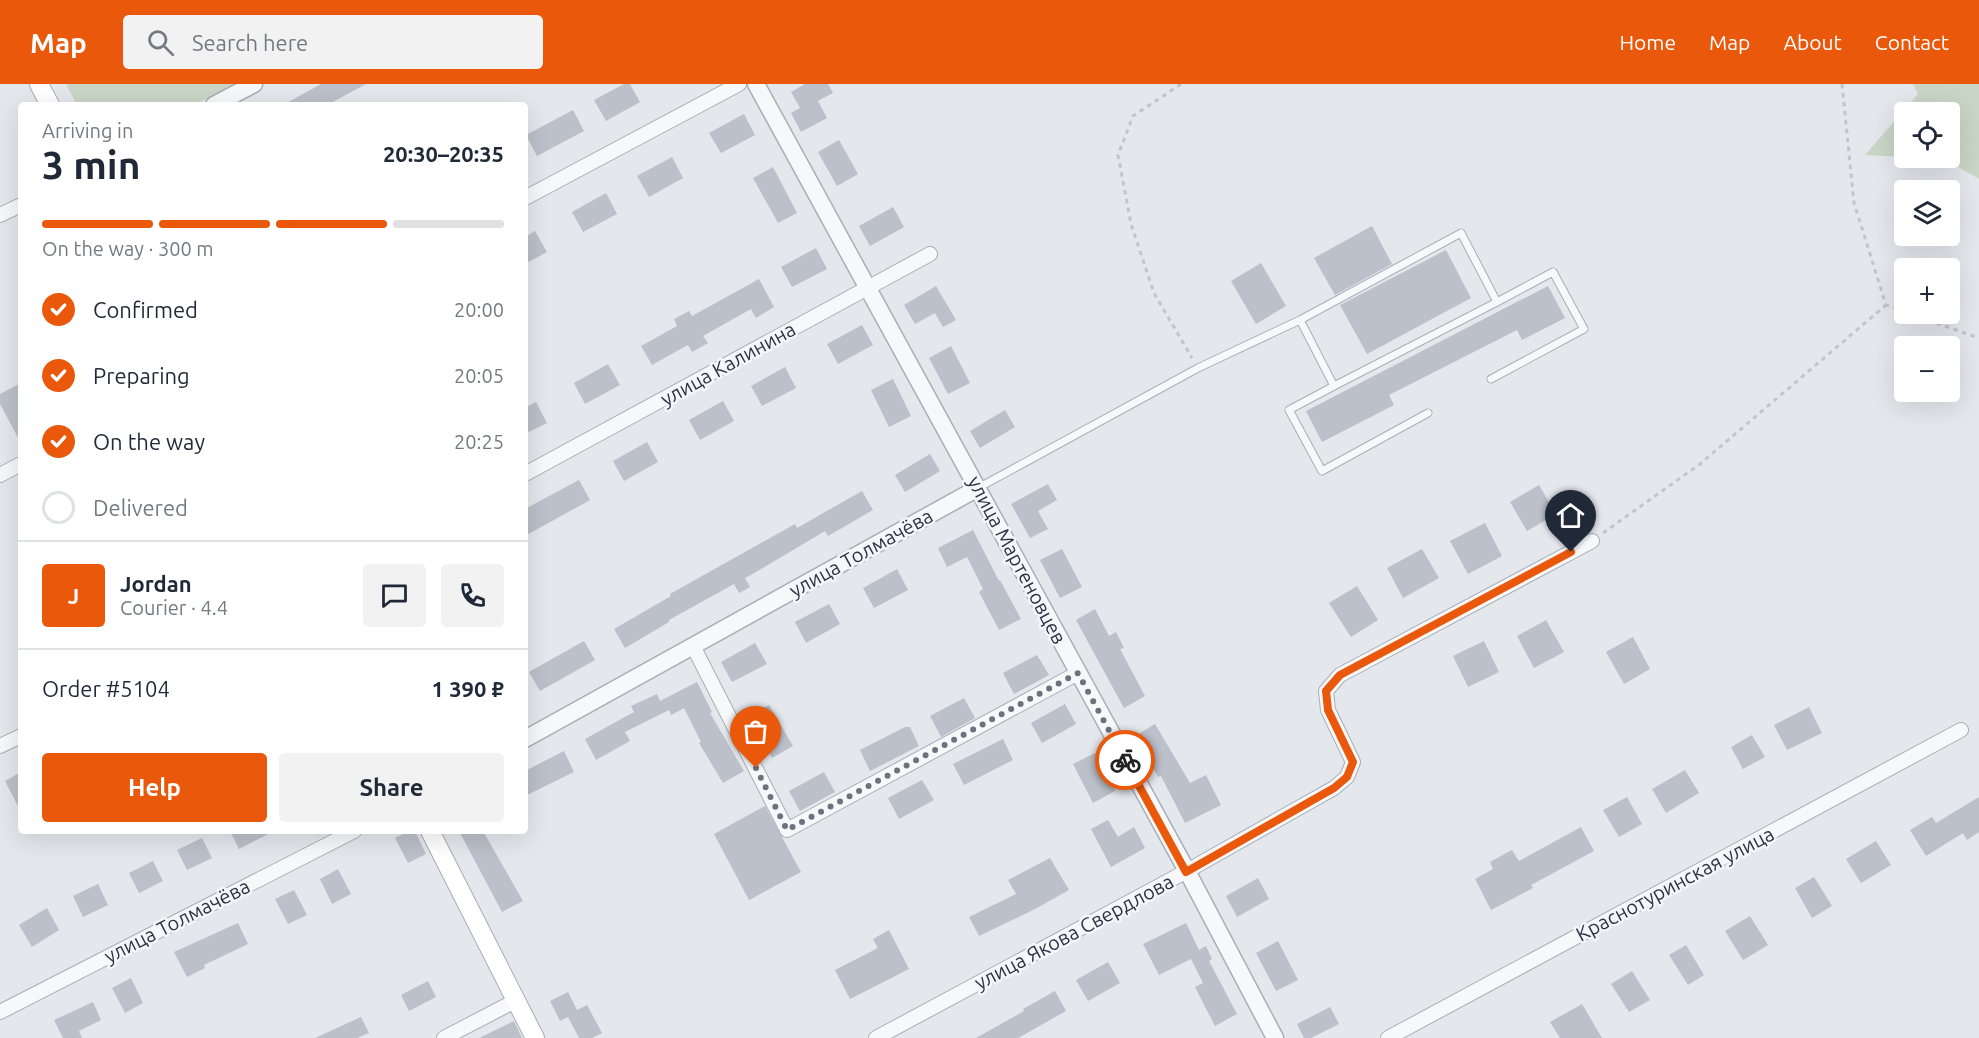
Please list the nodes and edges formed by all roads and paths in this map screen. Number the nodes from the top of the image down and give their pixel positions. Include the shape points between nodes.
1 (39, 84) edge
2 (254, 84) edge
3 (739, 84) edge
4 (756, 84) edge
5 (1181, 84) edge
6 (1842, 84) edge
7 (48, 102) edge
8 (220, 102) edge
9 (528, 196) edge
10 (18, 206) edge
11 (0, 215) edge
12 (930, 254) dead end
13 (867, 288) junction
14 (1497, 302) junction
15 (1886, 304) junction
16 (1894, 307) edge
17 (1300, 320) junction
18 (1938, 324) edge
19 (1979, 339) edge
20 (1198, 368) junction
21 (1491, 379) dead end
22 (1334, 386) junction
23 (1428, 413) dead end
24 (18, 466) edge
25 (528, 472) edge
26 (0, 475) edge
27 (978, 488) junction
28 (1592, 541) joint
29 (693, 646) junction
30 (1078, 673) junction
31 (1962, 730) dead end
32 (18, 737) edge
33 (528, 737) edge
34 (0, 746) edge
35 (348, 834) edge
36 (432, 834) edge
37 (1186, 872) junction
38 (516, 1002) junction
39 (0, 1011) edge
40 (444, 1038) edge
41 (535, 1038) edge
42 (876, 1038) edge
43 (1275, 1038) edge
44 (1388, 1038) edge

1 - 7 main road
2 - 8 street
3 - 9 street
4 - 13 street, улица Мартеновцев
5 - 20 path via 1133,116 1118,155 1131,224 1154,293
6 - 15 path via 1854,203
10 - 11 street
12 - 13 street, улица Калинина
13 - 25 street, улица Калинина
13 - 27 street, улица Мартеновцев
14 - 17 lane, улица Толмачёва via 1461,233
14 - 21 lane via 1553,272 1584,329
14 - 22 lane
15 - 16 path
15 - 28 path via 1700,464
17 - 20 lane, улица Толмачёва
17 - 22 lane
18 - 19 path
20 - 27 lane, улица Толмачёва
22 - 23 lane via 1289,410 1322,471
24 - 26 street
27 - 29 street, улица Толмачёва
27 - 30 street, улица Мартеновцев
28 - 37 street, улица Якова Свердлова via 1340,675 1326,691 1328,710 1353,762 1347,777
29 - 30 street via 787,830
29 - 33 street, улица Толмачёва
30 - 37 street, улица Мартеновцев
31 - 44 street, Краснотуринская улица
32 - 34 street
35 - 39 street, улица Толмачёва
36 - 38 main road
37 - 42 street, улица Якова Свердлова
37 - 43 street, улица Мартеновцев
38 - 40 street
38 - 41 main road

